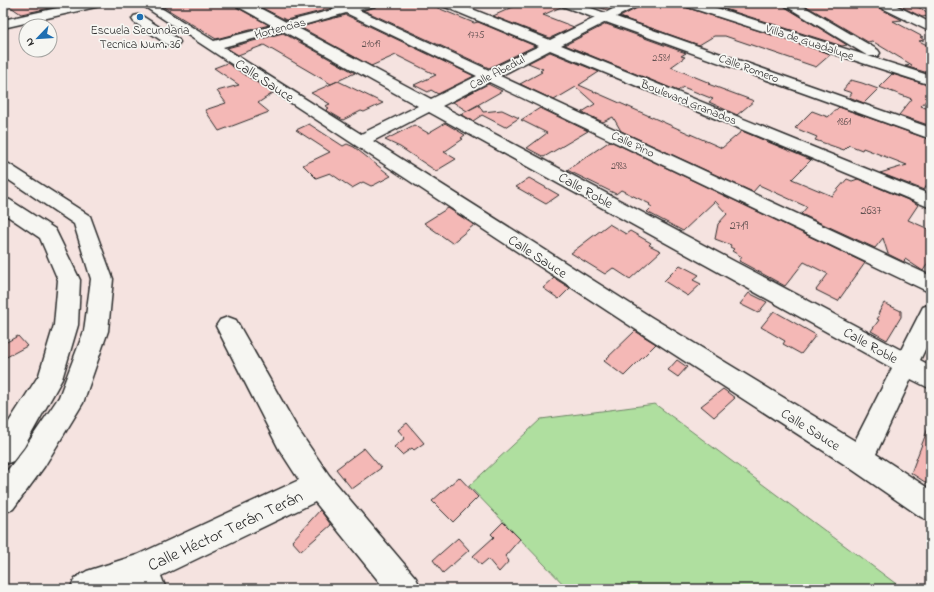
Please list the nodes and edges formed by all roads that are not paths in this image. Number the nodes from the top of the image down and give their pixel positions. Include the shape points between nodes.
1 (47, 3) edge
2 (96, 3) edge
3 (145, 3) edge
4 (241, 3) edge
5 (334, 3) edge
6 (371, 3) edge
7 (447, 3) edge
8 (566, 3) edge
9 (634, 3) edge
10 (689, 3) edge
11 (790, 3) edge
12 (882, 3) edge
13 (482, 5) dead end
14 (348, 9) junction
15 (464, 10) junction
16 (57, 12) junction
17 (606, 17) junction
18 (138, 19) dead end
19 (172, 20) junction
20 (3, 24) edge
21 (284, 26) junction
22 (151, 28) junction
23 (931, 28) edge
24 (173, 42) dead end
25 (550, 45) junction
26 (212, 46) junction
27 (906, 73) junction
28 (489, 76) junction
29 (931, 81) edge
30 (430, 106) junction
31 (931, 134) edge
32 (360, 141) junction
33 (3, 168) edge
34 (931, 202) edge
35 (3, 204) edge
36 (931, 285) edge
37 (931, 313) edge
38 (228, 326) dead end
39 (907, 364) junction
40 (931, 378) edge
41 (3, 452) edge
42 (860, 459) junction
43 (319, 485) junction
44 (3, 499) edge
45 (931, 507) edge
46 (145, 580) edge
47 (86, 589) edge
48 (405, 589) edge

1 - 16 street
2 - 16 street
3 - 19 street, Calle Sauce
4 - 21 street, Calle Roble
5 - 14 street, Calle Pino
6 - 14 street, Hortencias
7 - 15 street, Boulevard Granados
8 - 17 street, Calle Romero
9 - 17 street, Calle Abedul
10 - 27 street, Villa de Guadalupe
11 - 27 street
12 - 23 street
13 - 15 street
14 - 21 street, Hortencias
14 - 28 street, Calle Pino
15 - 25 street, Boulevard Granados
16 - 20 street
17 - 25 street, Calle Abedul
17 - 31 street, Calle Romero
18 - 22 street
19 - 22 street
19 - 26 street, Calle Sauce
21 - 26 street, Hortencias
21 - 30 street, Calle Roble
22 - 24 street
25 - 28 street, Calle Abedul
25 - 34 street, Boulevard Granados
26 - 32 street, Calle Sauce
27 - 29 street, Villa de Guadalupe
28 - 30 street, Calle Abedul
28 - 36 street, Calle Pino
30 - 32 street, Calle Abedul
30 - 39 street, Calle Roble
32 - 42 street, Calle Sauce
33 - 44 street via 83,221 102,279 96,331 70,403
35 - 41 street via 48,234 69,280 66,325 50,379
37 - 39 street
38 - 43 street via 289,440
39 - 40 street, Calle Roble
39 - 42 street
42 - 45 street, Calle Sauce
43 - 46 street, Calle Héctor Terán Terán
43 - 48 street
46 - 47 street, Calle Héctor Terán Terán via 98,582

